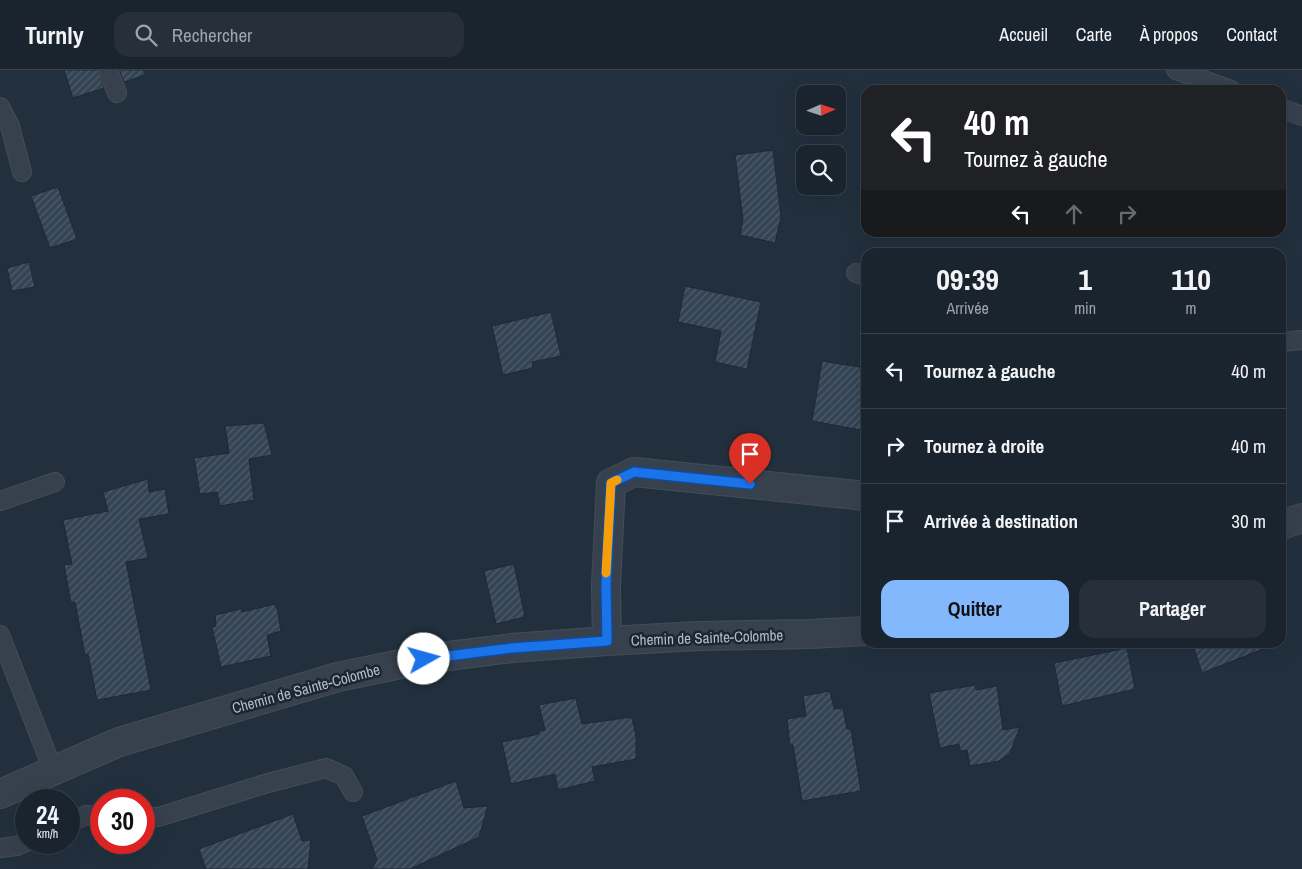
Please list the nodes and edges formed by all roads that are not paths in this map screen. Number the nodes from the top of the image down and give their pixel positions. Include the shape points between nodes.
1 (108, 70) edge
2 (1176, 70) edge
3 (1217, 85) edge
4 (116, 93) dead end
5 (0, 107) edge
6 (1286, 110) edge
7 (1302, 116) edge
8 (22, 172) dead end
9 (1302, 340) edge
10 (1286, 342) edge
11 (55, 482) dead end
12 (861, 495) edge
13 (0, 501) edge
14 (1302, 518) edge
15 (1286, 523) edge
16 (861, 631) edge
17 (0, 635) edge
18 (607, 641) junction
19 (53, 770) junction
20 (353, 792) dead end
21 (0, 794) edge
22 (155, 817) edge
23 (15, 846) edge
24 (0, 848) edge

1 - 4 lane
2 - 3 lane
5 - 8 lane via 10,126
6 - 7 lane
9 - 10 lane
11 - 13 lane
12 - 18 street via 634,472 611,483
14 - 15 street
16 - 18 street, Chemin de Sainte-Colombe
17 - 19 lane
18 - 19 street, Chemin de Sainte-Colombe via 424,659 338,677 119,742
19 - 21 street, Chemin de Sainte-Colombe
20 - 22 lane via 344,776 326,768
23 - 24 lane

